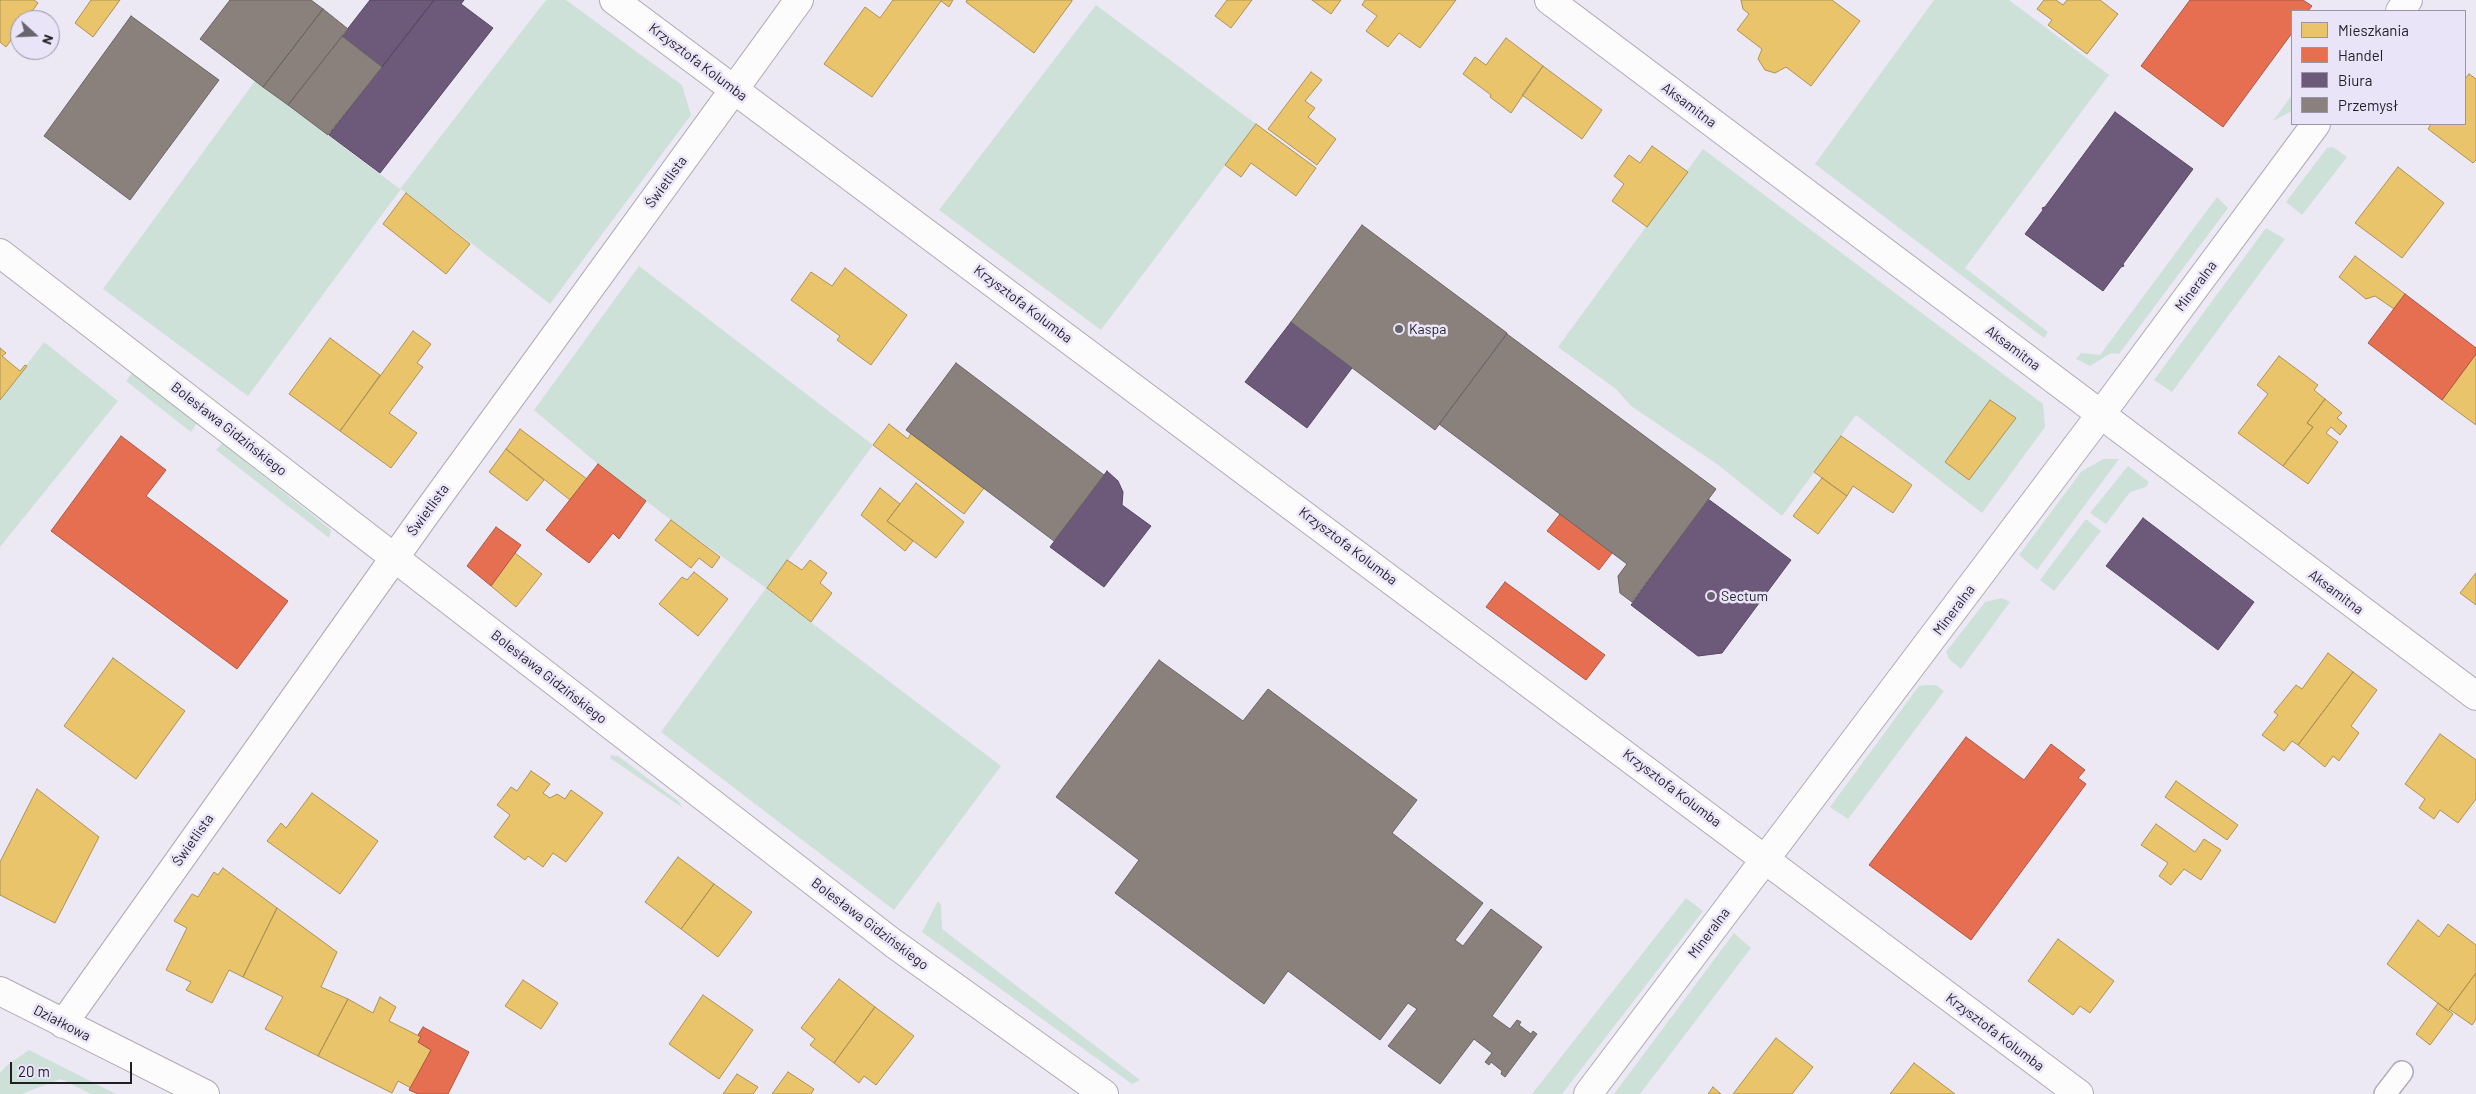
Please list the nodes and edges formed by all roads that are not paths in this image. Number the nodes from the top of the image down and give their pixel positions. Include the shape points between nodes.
1 (614, 0) edge
2 (799, 0) edge
3 (1549, 0) edge
4 (734, 89) junction
5 (2315, 125) edge
6 (0, 252) edge
7 (2101, 414) junction
8 (395, 556) junction
9 (2476, 696) edge
10 (1766, 859) junction
11 (0, 991) edge
12 (63, 1024) junction
13 (2402, 1072) dead end
14 (205, 1094) edge
15 (1104, 1094) edge
16 (1588, 1094) edge
17 (2079, 1094) edge
18 (2386, 1094) edge

1 - 4 street, Krzysztofa Kolumba
2 - 4 street, Świetlista
3 - 7 street, Aksamitna
4 - 8 street, Świetlista
4 - 10 street, Krzysztofa Kolumba
5 - 7 street, Mineralna
6 - 8 street, Bolesława Gidzińskiego
7 - 9 street, Aksamitna
7 - 10 street, Mineralna
8 - 12 street, Świetlista
8 - 15 street, Bolesława Gidzińskiego via 893,943
10 - 16 street, Mineralna
10 - 17 street, Krzysztofa Kolumba
11 - 12 street, Działkowa
12 - 14 street, Działkowa
13 - 18 lane

